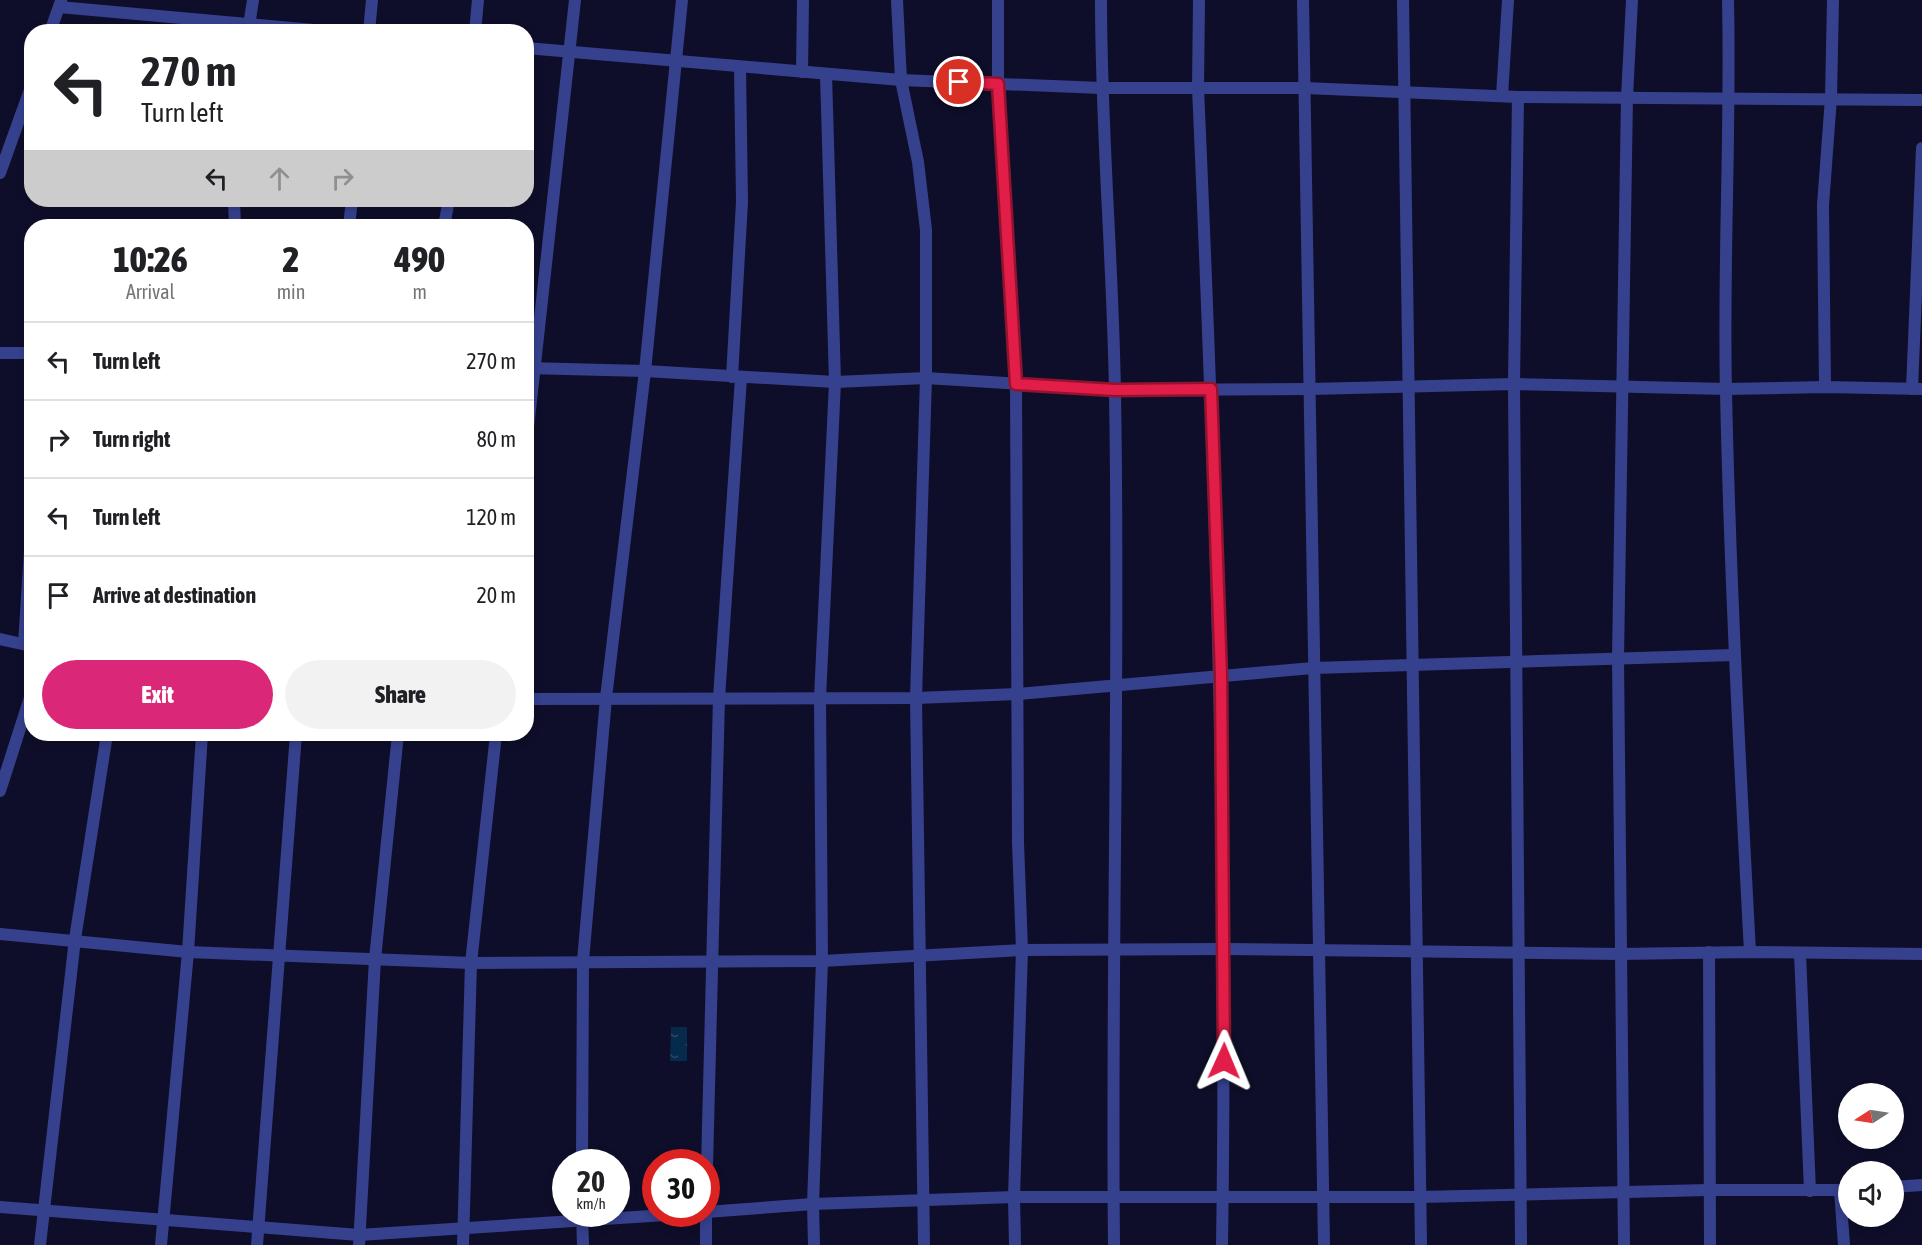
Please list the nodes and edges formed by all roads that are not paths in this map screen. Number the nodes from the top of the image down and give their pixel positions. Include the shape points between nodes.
1 (253, 0) edge
2 (372, 0) edge
3 (478, 0) edge
4 (574, 0) edge
5 (682, 0) edge
6 (803, 0) edge
7 (897, 0) edge
8 (998, 0) edge
9 (1101, 0) edge
10 (1199, 0) edge
11 (1303, 0) edge
12 (1403, 0) edge
13 (1508, 0) edge
14 (1632, 0) edge
15 (1728, 0) edge
16 (1833, 0) edge
17 (60, 4) edge
18 (53, 24) edge
19 (218, 24) edge
20 (250, 24) edge
21 (370, 24) edge
22 (476, 24) edge
23 (534, 49) edge
24 (568, 52) junction
25 (677, 61) junction
26 (740, 68) junction
27 (802, 72) junction
28 (826, 74) junction
29 (901, 80) junction
30 (998, 84) junction
31 (1101, 88) junction
32 (1198, 88) junction
33 (1305, 88) junction
34 (1406, 94) junction
35 (1502, 96) junction
36 (1518, 97) junction
37 (1627, 98) junction
38 (1730, 98) junction
39 (1831, 98) junction
40 (1922, 100) edge
41 (24, 106) edge
42 (1922, 148) edge
43 (0, 173) edge
44 (534, 342) edge
45 (0, 353) edge
46 (24, 353) edge
47 (534, 368) edge
48 (645, 371) junction
49 (737, 378) junction
50 (926, 378) junction
51 (835, 382) junction
52 (1016, 384) junction
53 (1514, 384) junction
54 (1410, 385) junction
55 (1623, 385) junction
56 (1825, 387) junction
57 (1211, 389) junction
58 (1310, 389) junction
59 (1726, 389) junction
60 (1917, 389) edge
61 (1115, 390) junction
62 (0, 639) edge
63 (24, 644) edge
64 (1734, 655) junction
65 (1618, 658) junction
66 (1517, 661) junction
67 (1413, 665) junction
68 (1313, 668) junction
69 (1221, 676) junction
70 (1118, 686) junction
71 (1018, 693) junction
72 (606, 698) junction
73 (719, 698) junction
74 (820, 698) junction
75 (916, 698) junction
76 (534, 699) edge
77 (24, 716) edge
78 (105, 741) edge
79 (202, 741) edge
80 (295, 741) edge
81 (397, 741) edge
82 (495, 741) edge
83 (0, 791) edge
84 (0, 934) edge
85 (75, 939) junction
86 (1225, 949) junction
87 (1321, 949) junction
88 (1022, 950) junction
89 (1114, 950) junction
90 (1416, 951) junction
91 (189, 952) junction
92 (1520, 952) junction
93 (1709, 952) junction
94 (1750, 952) junction
95 (1800, 953) junction
96 (920, 954) junction
97 (1620, 954) junction
98 (1922, 954) edge
99 (279, 956) junction
100 (375, 959) junction
101 (583, 961) junction
102 (822, 961) junction
103 (714, 962) junction
104 (471, 963) junction
105 (582, 1149) edge
106 (708, 1149) edge
107 (1922, 1185) edge
108 (1904, 1186) edge
109 (1708, 1190) junction
110 (1838, 1190) edge
111 (1810, 1191) junction
112 (1624, 1192) junction
113 (1521, 1194) junction
114 (1113, 1195) junction
115 (1014, 1197) junction
116 (1223, 1197) junction
117 (1323, 1197) junction
118 (1420, 1197) junction
119 (924, 1200) junction
120 (813, 1204) junction
121 (0, 1207) edge
122 (43, 1210) junction
123 (720, 1212) edge
124 (162, 1219) junction
125 (552, 1219) edge
126 (582, 1227) edge
127 (706, 1227) edge
128 (1844, 1227) edge
129 (258, 1228) junction
130 (464, 1228) junction
131 (359, 1240) edge
132 (40, 1245) edge
133 (161, 1245) edge
134 (257, 1245) edge
135 (463, 1245) edge
136 (583, 1245) edge
137 (706, 1245) edge
138 (814, 1245) edge
139 (924, 1245) edge
140 (1016, 1245) edge
141 (1114, 1245) edge
142 (1222, 1245) edge
143 (1324, 1245) edge
144 (1421, 1245) edge
145 (1521, 1245) edge
146 (1624, 1245) edge
147 (1710, 1245) edge
148 (1844, 1245) edge

1 - 20 street
2 - 21 street
3 - 22 street
4 - 24 street
5 - 25 street
6 - 27 street
7 - 29 street
8 - 30 street
9 - 31 street
10 - 32 street
11 - 33 street
12 - 34 street
13 - 35 street
14 - 37 street
15 - 38 street
16 - 39 street
17 - 18 street
17 - 19 street
23 - 24 street
24 - 25 street
24 - 44 street
25 - 26 street
25 - 48 street
26 - 27 street
26 - 49 street via 742,202
27 - 28 street
28 - 29 street
28 - 51 street
29 - 30 street
29 - 50 street via 918,162 926,230
30 - 31 street
30 - 52 street
31 - 32 street
31 - 61 street
32 - 33 street
32 - 57 street
33 - 34 street
33 - 58 street
34 - 35 street
34 - 54 street
35 - 36 street
36 - 37 street
36 - 53 street
37 - 38 street
37 - 55 street
38 - 39 street
38 - 59 street
39 - 40 street
39 - 56 street via 1823,205
41 - 43 street
42 - 60 street
45 - 46 street
47 - 48 street
48 - 49 street
48 - 72 street
49 - 51 street
49 - 73 street
50 - 51 street
50 - 52 street
50 - 75 street
51 - 74 street
52 - 61 street
52 - 71 street
53 - 54 street
53 - 55 street
53 - 66 street
54 - 58 street
54 - 67 street
55 - 59 street
55 - 65 street
56 - 59 street
56 - 60 street
57 - 58 street
57 - 61 street
57 - 69 street
58 - 68 street
59 - 64 street
61 - 70 street
62 - 63 street
64 - 65 street
64 - 94 street
65 - 66 street
65 - 97 street
66 - 67 street
66 - 92 street
67 - 68 street
67 - 90 street
68 - 69 street
68 - 87 street
69 - 70 street
69 - 86 street
70 - 71 street
70 - 89 street
71 - 75 street
71 - 88 street
72 - 73 street
72 - 76 street
72 - 101 street
73 - 74 street
73 - 103 street
74 - 75 street
74 - 102 street
75 - 96 street
77 - 83 street
78 - 85 street
79 - 91 street
80 - 99 street
81 - 100 street
82 - 104 street
84 - 85 street
85 - 91 street
85 - 122 street
86 - 87 street
86 - 89 street
86 - 116 street
87 - 90 street
87 - 117 street
88 - 89 street
88 - 96 street
88 - 115 street
89 - 114 street
90 - 92 street
90 - 118 street
91 - 99 street
91 - 124 street
92 - 97 street
92 - 113 street
93 - 94 street
93 - 97 street
93 - 109 street
94 - 95 street
95 - 98 street
95 - 111 street
96 - 102 street
96 - 119 street
97 - 112 street
99 - 100 street
99 - 129 street
100 - 104 street
100 - 131 street
101 - 103 street
101 - 104 street
101 - 105 street
102 - 103 street
102 - 120 street
103 - 106 street
104 - 130 street
107 - 108 street
109 - 111 street
109 - 112 street
109 - 147 street
110 - 111 street
112 - 113 street
112 - 146 street
113 - 118 street
113 - 145 street
114 - 115 street
114 - 116 street
114 - 141 street
115 - 119 street
115 - 140 street
116 - 117 street
116 - 142 street
117 - 118 street
117 - 143 street
118 - 144 street
119 - 120 street
119 - 139 street
120 - 123 street
120 - 138 street
121 - 122 street
122 - 124 street
122 - 132 street
124 - 129 street
124 - 133 street
125 - 130 street
126 - 136 street
127 - 137 street
128 - 148 street
129 - 131 street
129 - 134 street
130 - 131 street
130 - 135 street

